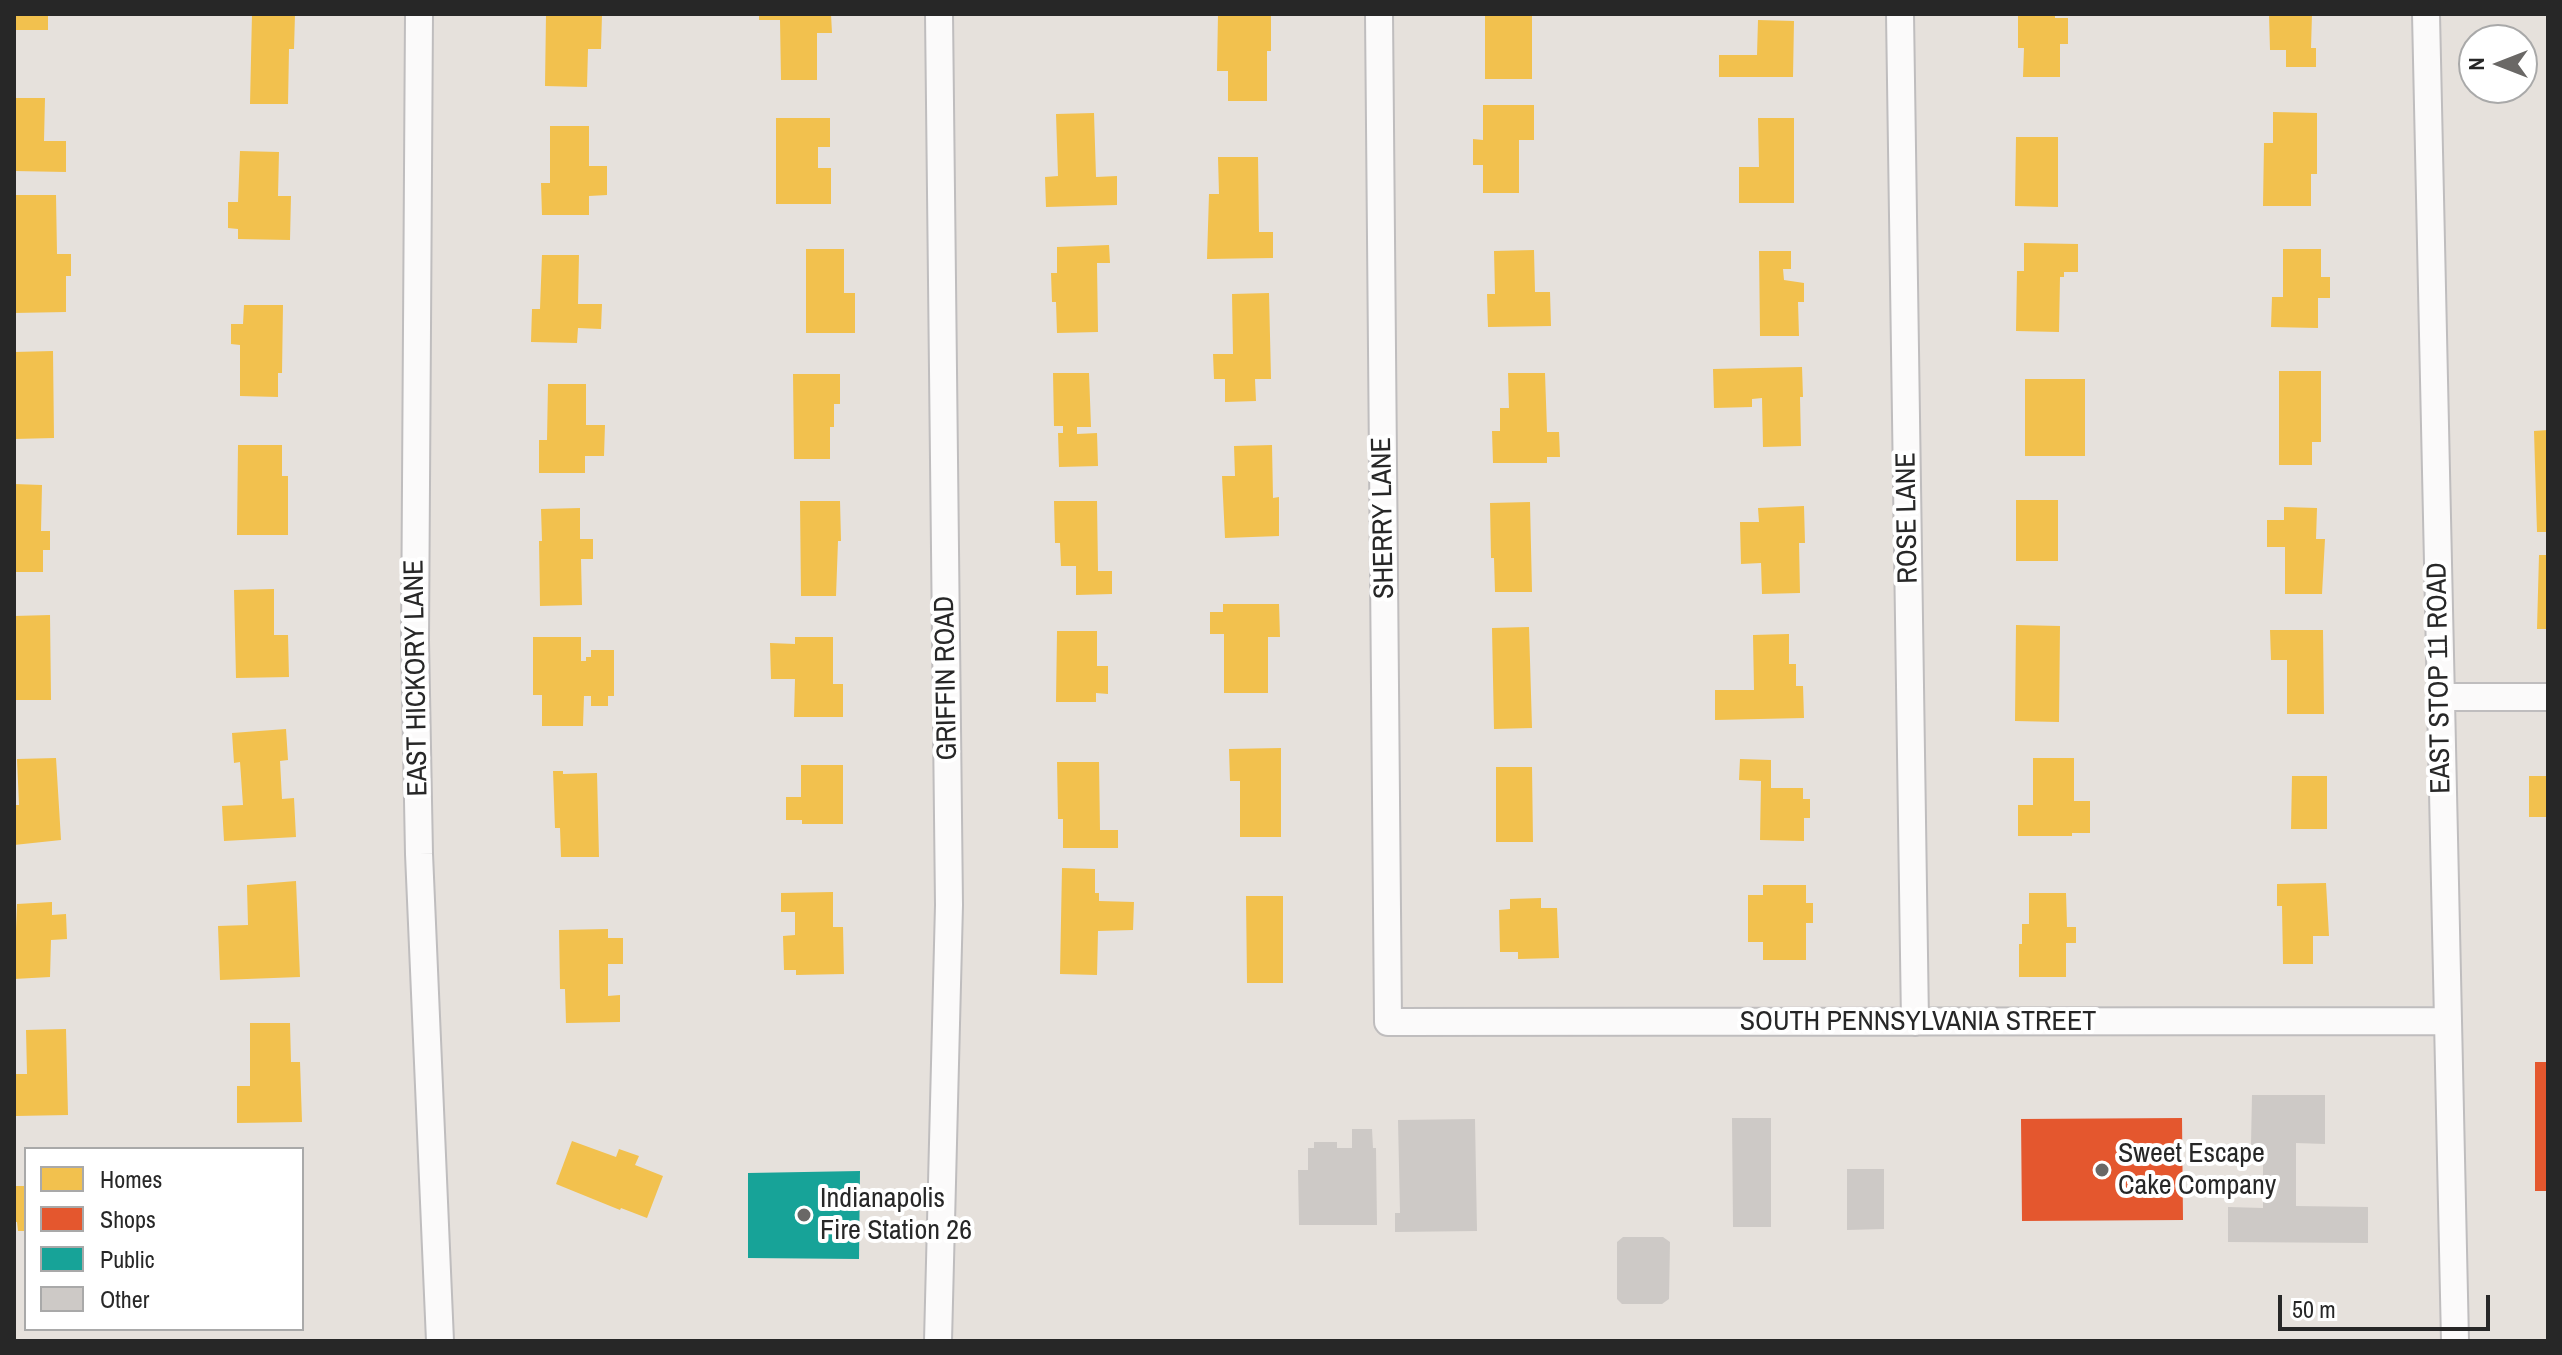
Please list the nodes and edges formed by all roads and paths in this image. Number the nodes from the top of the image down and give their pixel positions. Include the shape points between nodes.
1 (419, 14) edge
2 (939, 14) edge
3 (1379, 14) edge
4 (1900, 14) edge
5 (2426, 14) edge
6 (2441, 697) junction
7 (2548, 697) edge
8 (2448, 1021) junction
9 (1388, 1022) joint
10 (1915, 1022) junction
11 (440, 1341) edge
12 (938, 1341) edge
13 (2455, 1341) edge

1 - 11 street, EAST HICKORY LANE via 415,640
2 - 12 street, GRIFFIN ROAD via 949,905
3 - 9 street, SHERRY LANE
4 - 10 street, ROSE LANE
5 - 6 street, EAST STOP 11 ROAD
6 - 7 street
6 - 8 street, EAST STOP 11 ROAD
8 - 10 street, SOUTH PENNSYLVANIA STREET
8 - 13 street, EAST STOP 11 ROAD
9 - 10 street, SOUTH PENNSYLVANIA STREET

